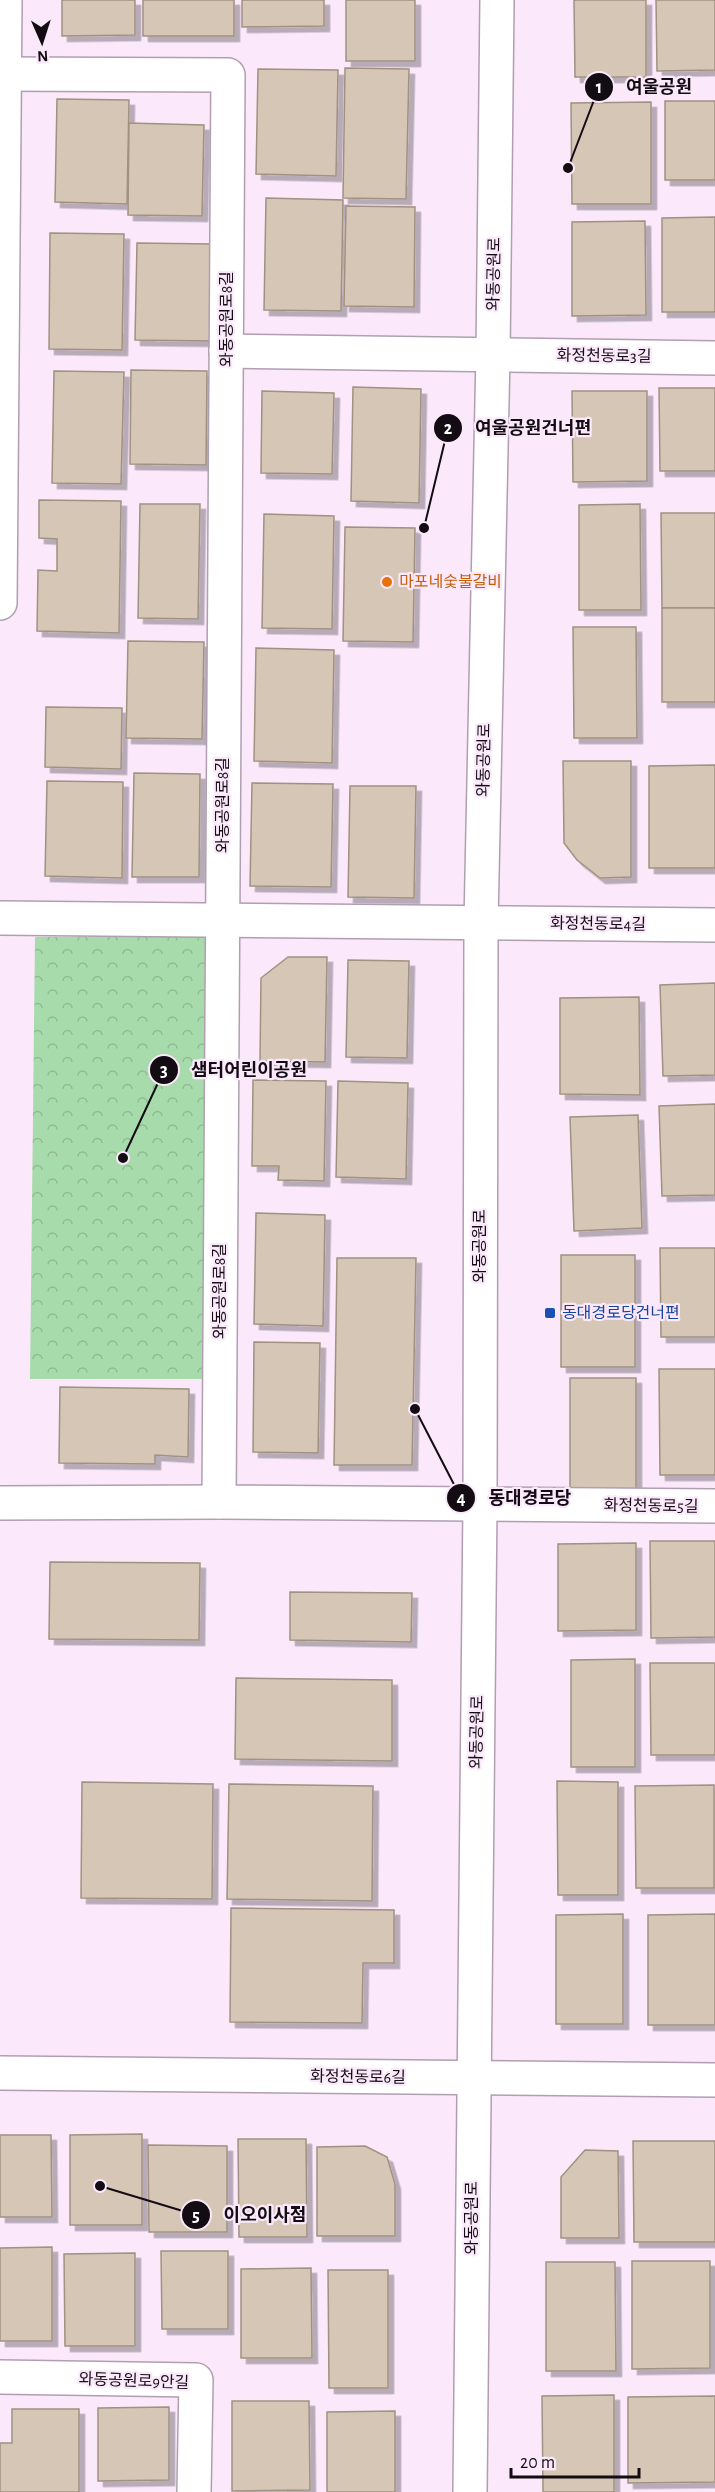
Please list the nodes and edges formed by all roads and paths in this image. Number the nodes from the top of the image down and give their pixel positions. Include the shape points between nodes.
1 (5, 0) edge
2 (497, 0) edge
3 (2, 74) edge
4 (226, 351) junction
5 (493, 354) junction
6 (715, 358) edge
7 (0, 603) edge
8 (0, 918) edge
9 (223, 920) junction
10 (480, 923) junction
11 (715, 926) edge
12 (219, 1502) junction
13 (0, 1503) edge
14 (480, 1504) junction
15 (715, 1506) edge
16 (0, 2073) edge
17 (473, 2078) junction
18 (715, 2080) edge
19 (0, 2377) edge
20 (194, 2492) edge
21 (470, 2492) edge

1 - 3 street
2 - 5 street, 와동공원로
3 - 4 street, 와동공원로8길 via 228,75
3 - 7 street
4 - 5 street, 화정천동로3길
4 - 9 street, 와동공원로8길
5 - 6 street, 화정천동로3길
5 - 10 street, 와동공원로
8 - 9 street, 화정천동로4길
9 - 10 street, 화정천동로4길
9 - 12 street, 와동공원로8길
10 - 11 street, 화정천동로4길
10 - 14 street, 와동공원로
12 - 13 street
12 - 14 street
14 - 15 street, 화정천동로5길
14 - 17 street, 와동공원로
16 - 17 street, 화정천동로6길
17 - 18 street, 화정천동로6길
17 - 21 street, 와동공원로
19 - 20 street, 와동공원로9안길 via 196,2380

